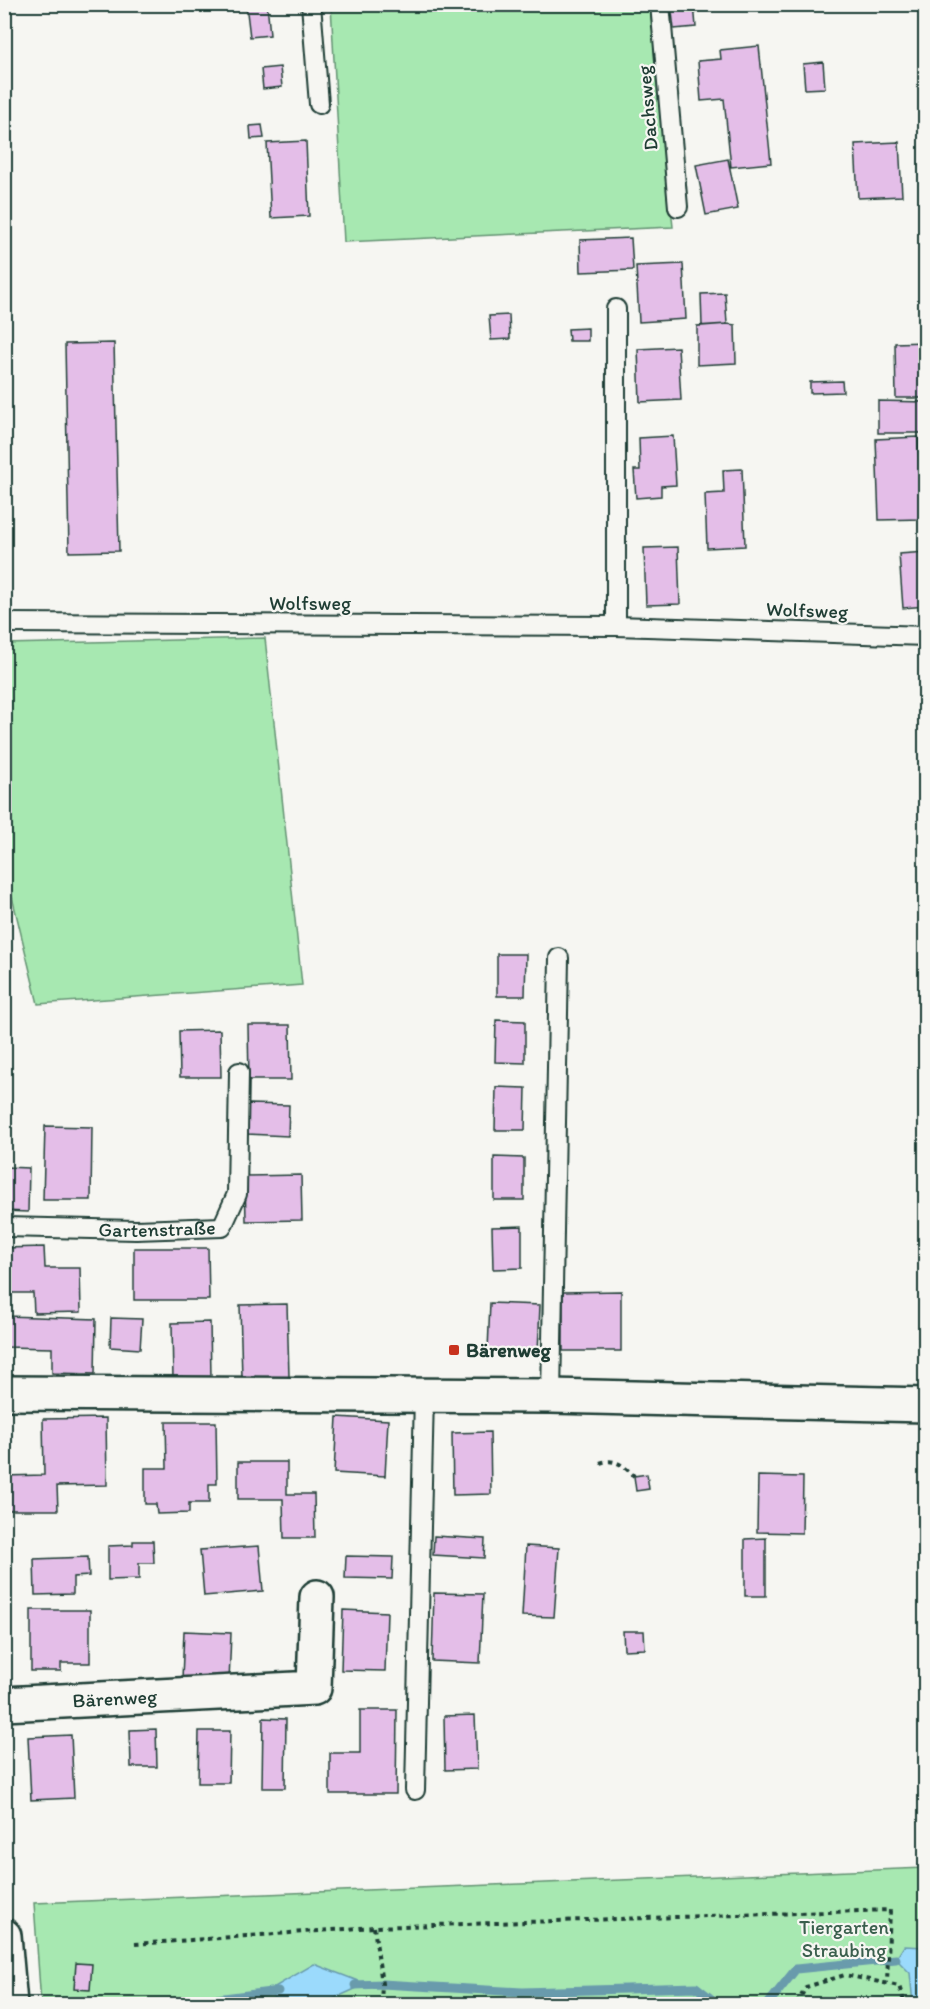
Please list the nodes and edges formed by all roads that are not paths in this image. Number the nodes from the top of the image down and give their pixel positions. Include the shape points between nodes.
1 (312, 4) edge
2 (660, 4) edge
3 (319, 104) dead end
4 (678, 207) dead end
5 (616, 309) dead end
6 (4, 623) edge
7 (616, 626) junction
8 (926, 636) edge
9 (559, 958) dead end
10 (239, 1072) dead end
11 (4, 1227) edge
12 (4, 1393) edge
13 (424, 1395) junction
14 (551, 1396) junction
15 (926, 1405) edge
16 (317, 1597) dead end
17 (4, 1704) edge
18 (415, 1790) dead end
19 (4, 1936) edge
20 (10, 2004) edge

1 - 3 lane
2 - 4 lane, Dachsweg
5 - 7 lane
6 - 7 lane, Wolfsweg
7 - 8 lane, Wolfsweg
9 - 14 lane
10 - 11 lane, Gartenstraße via 237,1194 222,1227
12 - 13 street
13 - 14 street
13 - 18 lane
14 - 15 street
16 - 17 street, Bärenweg via 314,1688
19 - 20 street

